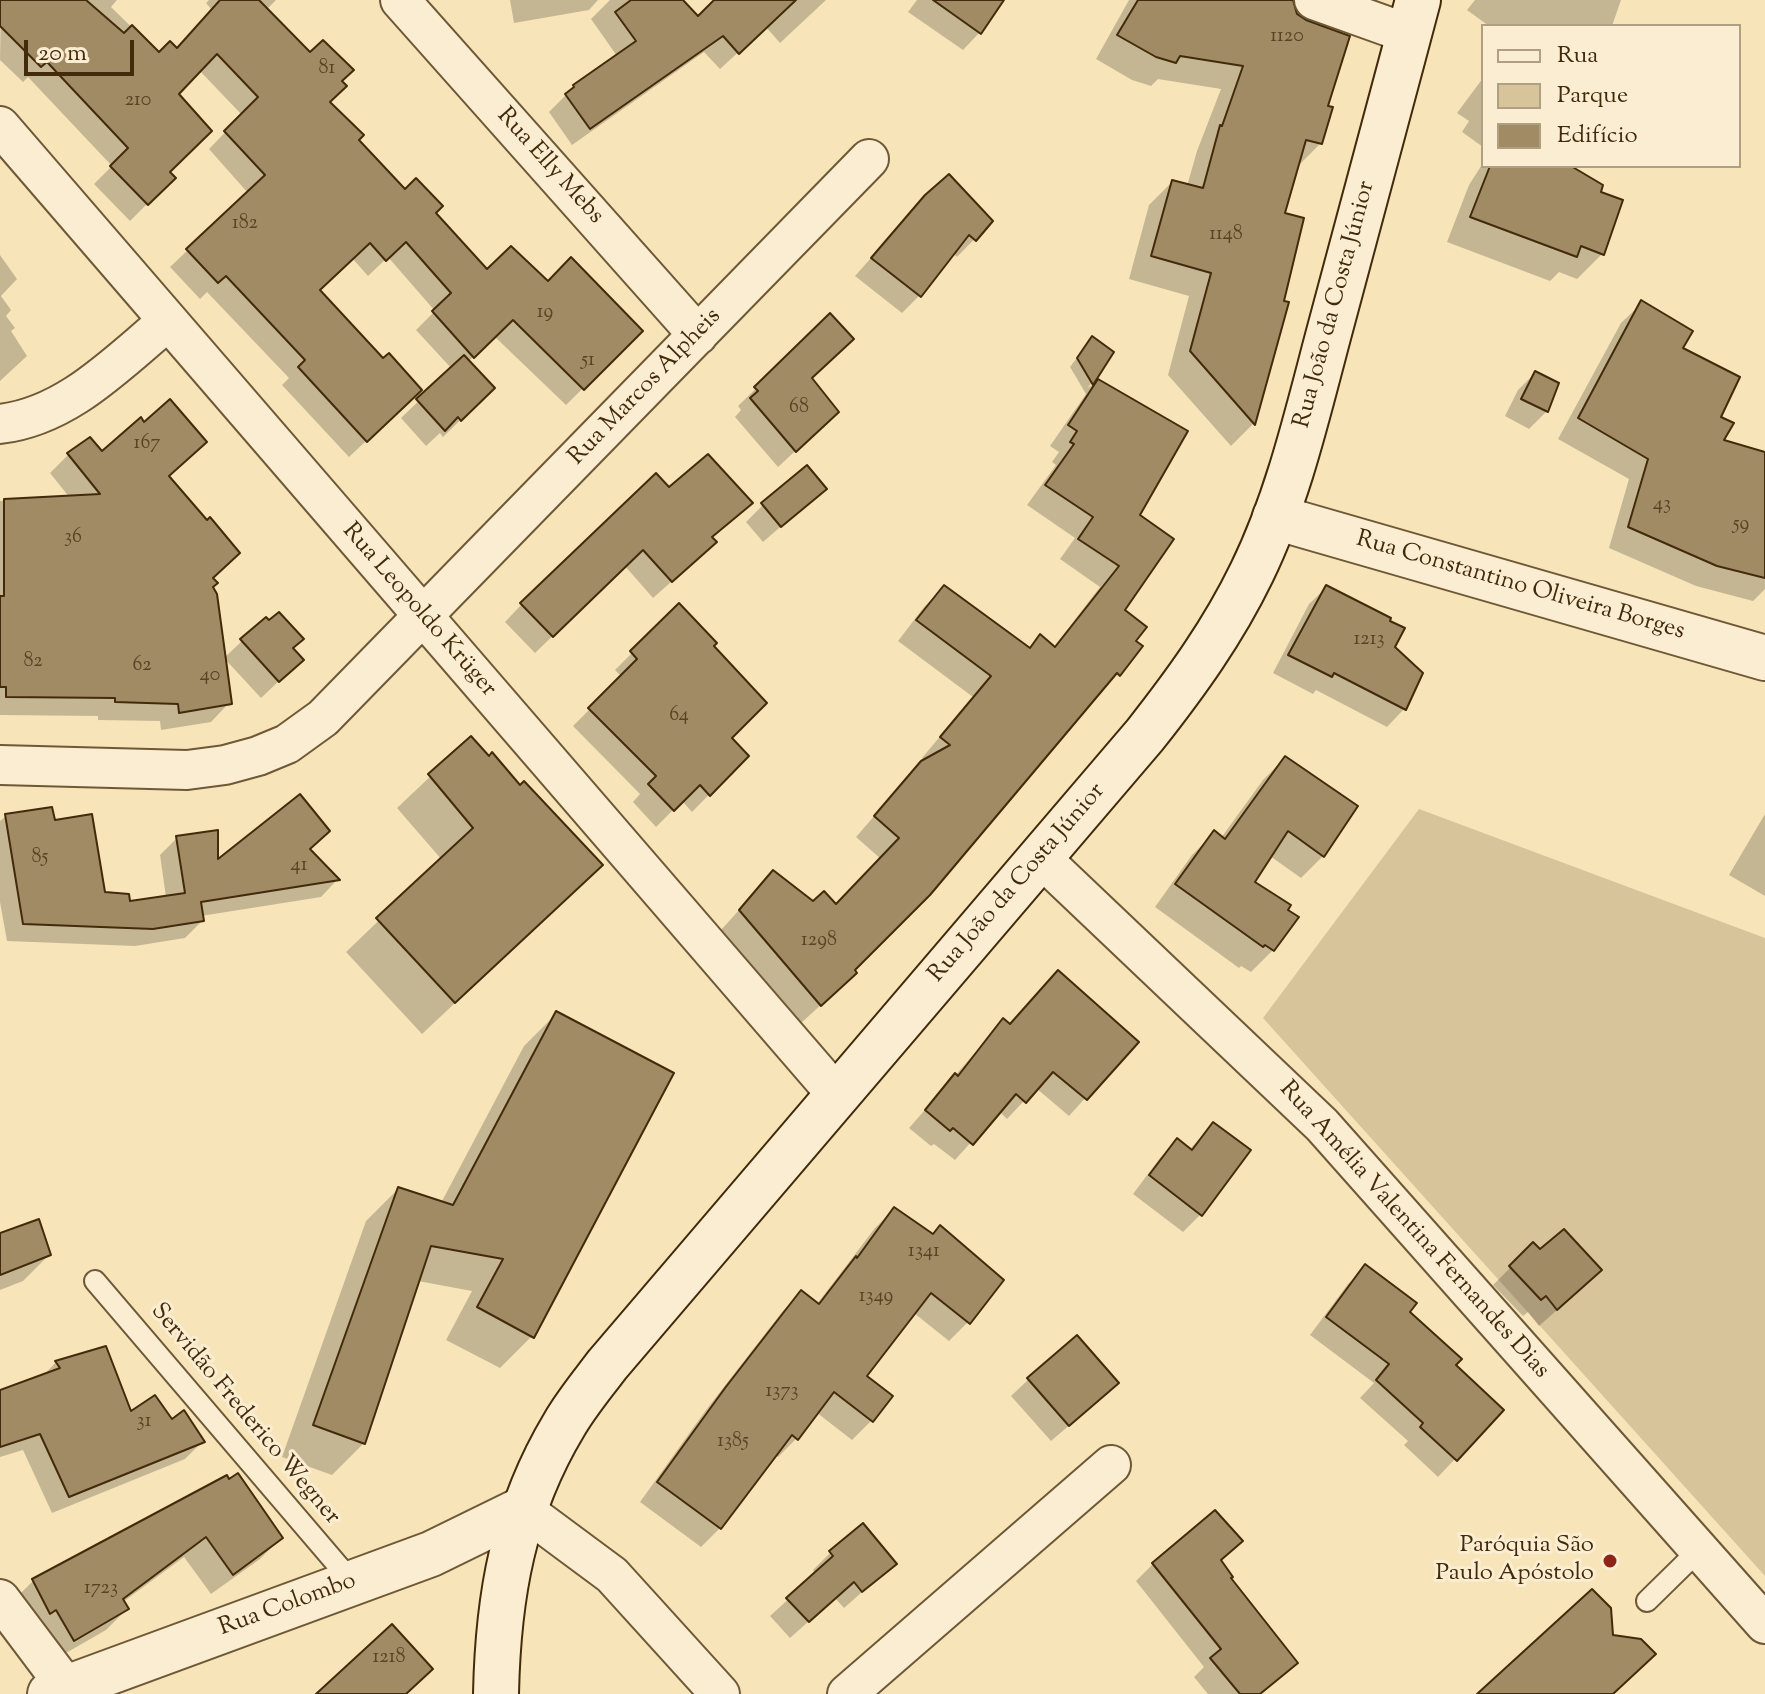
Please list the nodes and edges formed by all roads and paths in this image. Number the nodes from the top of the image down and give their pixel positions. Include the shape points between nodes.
1 (400, 0) edge
2 (1314, 0) edge
3 (1414, 17) edge
4 (0, 126) edge
5 (869, 159) dead end
6 (168, 321) junction
7 (698, 335) junction
8 (0, 424) edge
9 (1275, 517) junction
10 (423, 616) junction
11 (1765, 658) edge
12 (0, 765) edge
13 (1040, 857) junction
14 (837, 1095) junction
15 (95, 1281) dead end
16 (1111, 1465) dead end
17 (523, 1509) junction
18 (1699, 1550) junction
19 (353, 1583) junction
20 (0, 1599) edge
21 (1647, 1601) dead end
22 (1765, 1624) edge
23 (58, 1691) edge
24 (496, 1694) edge
25 (720, 1694) edge
26 (847, 1694) edge

1 - 7 street, Rua Elly Mebs
2 - 3 street
3 - 9 main road, Rua João da Costa Júnior
4 - 6 street, Rua Leopoldo Krüger
5 - 7 street, Rua Marcos Alpheis
6 - 8 street via 51,411
6 - 10 street, Rua Leopoldo Krüger
7 - 10 street, Rua Marcos Alpheis
9 - 11 main road, Rua Constantino Oliveira Borges
9 - 13 main road, Rua João da Costa Júnior via 1223,627 1186,683
10 - 12 street, Rua Marcos Alpheis via 323,718 287,744 258,756 187,770
10 - 14 street, Rua Leopoldo Krüger
13 - 14 main road, Rua João da Costa Júnior
13 - 18 street, Rua Amélia Valentina Fernandes Dias via 1322,1125
14 - 17 main road, Rua João da Costa Júnior via 607,1365 565,1422
15 - 19 lane, Servidão Frederico Wegner
16 - 26 street
17 - 19 main road, Rua Colombo via 431,1554
17 - 24 main road, Rua João da Costa Júnior via 503,1586
17 - 25 street via 612,1575
18 - 21 lane
18 - 22 street, Rua Amélia Valentina Fernandes Dias
19 - 23 main road, Rua Colombo
20 - 23 street

